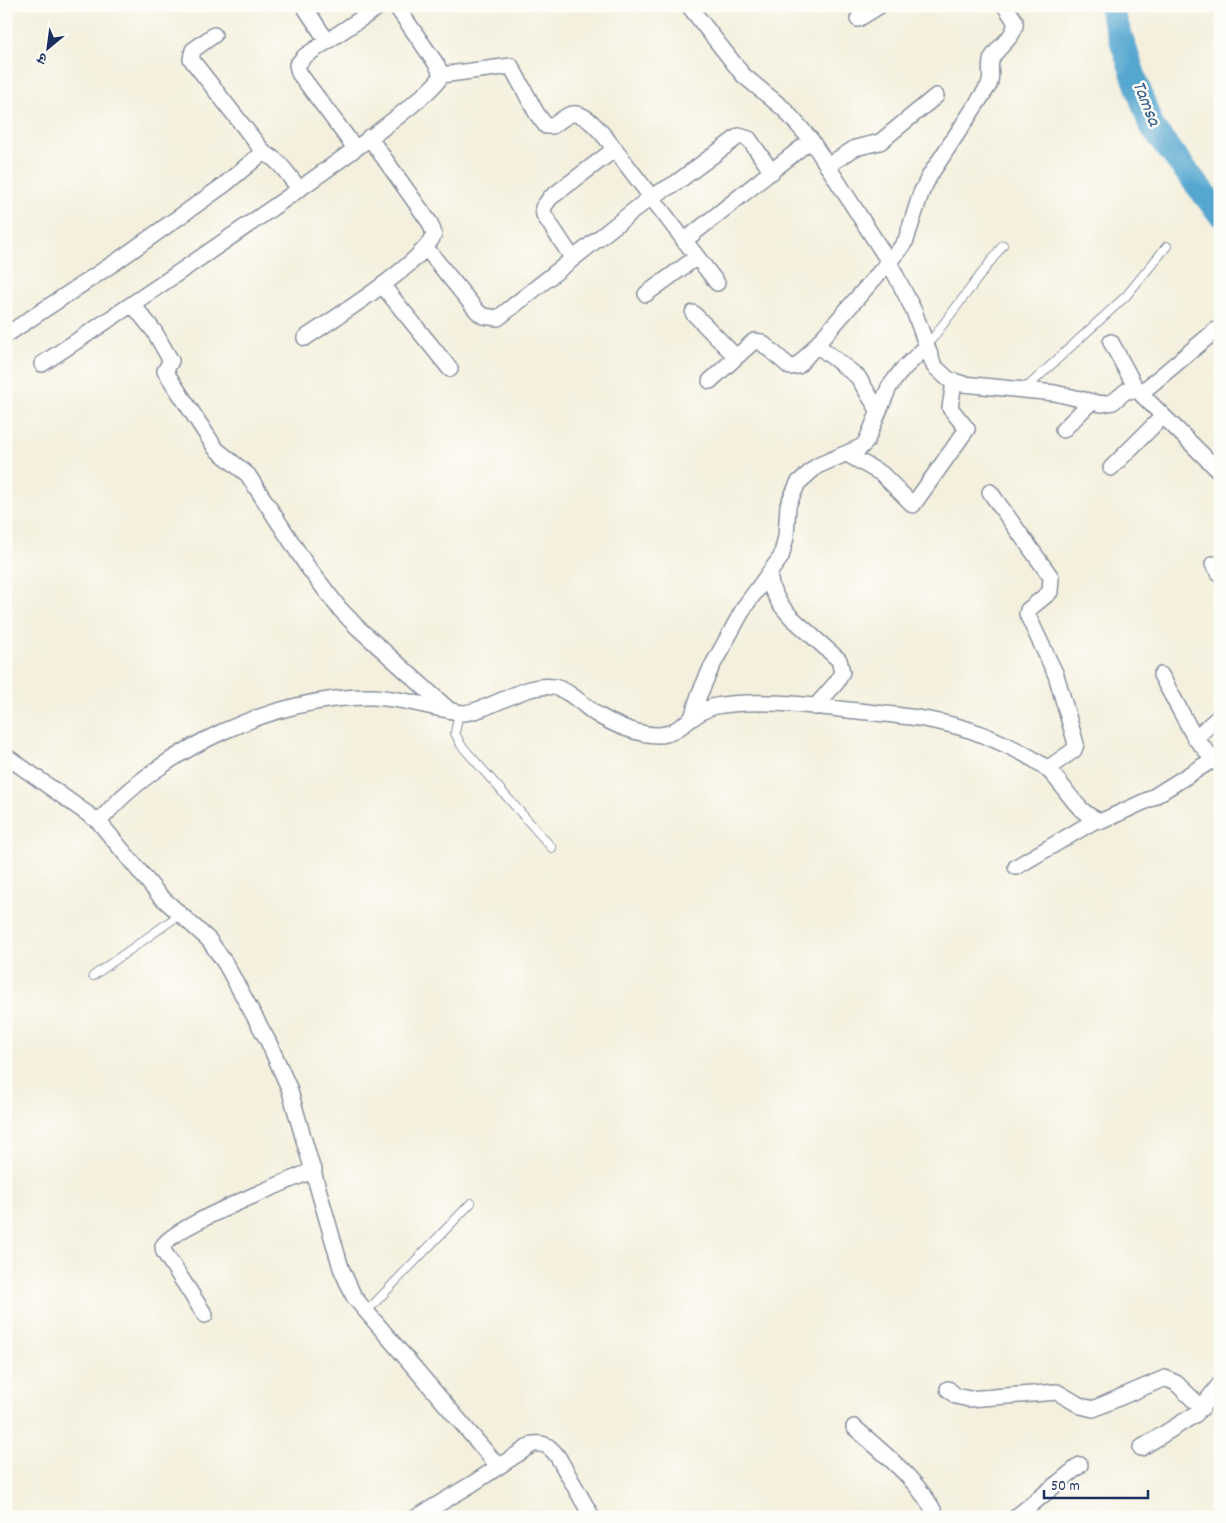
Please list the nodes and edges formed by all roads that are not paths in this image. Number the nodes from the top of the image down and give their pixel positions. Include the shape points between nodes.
1 (304, 6) edge
2 (380, 6) edge
3 (396, 6) edge
4 (689, 6) edge
5 (879, 6) edge
6 (1005, 6) edge
7 (858, 18) dead end
8 (214, 34) dead end
9 (327, 41) junction
10 (441, 75) junction
11 (936, 96) dead end
12 (369, 137) junction
13 (811, 140) junction
14 (355, 148) junction
15 (615, 150) junction
16 (264, 154) junction
17 (827, 166) junction
18 (772, 172) junction
19 (300, 189) junction
20 (651, 198) junction
21 (684, 240) junction
22 (1003, 245) dead end
23 (1167, 246) dead end
24 (426, 248) junction
25 (697, 258) junction
26 (573, 259) junction
27 (889, 262) junction
28 (717, 283) dead end
29 (382, 285) junction
30 (646, 294) dead end
31 (133, 305) junction
32 (693, 314) dead end
33 (1216, 330) dead end
34 (6, 335) edge
35 (305, 338) dead end
36 (1111, 342) dead end
37 (817, 345) junction
38 (926, 347) junction
39 (736, 357) junction
40 (42, 364) dead end
41 (450, 369) dead end
42 (710, 381) dead end
43 (954, 382) junction
44 (1011, 389) junction
45 (1139, 392) junction
46 (1091, 402) junction
47 (878, 410) junction
48 (1163, 416) junction
49 (1063, 430) dead end
50 (847, 454) junction
51 (1111, 468) dead end
52 (1220, 472) edge
53 (990, 492) dead end
54 (769, 575) junction
55 (1160, 675) dead end
56 (815, 706) junction
57 (454, 711) junction
58 (693, 715) junction
59 (1220, 716) edge
60 (1195, 738) junction
61 (6, 756) edge
62 (1217, 762) edge
63 (1047, 769) junction
64 (1096, 820) junction
65 (99, 822) junction
66 (552, 848) dead end
67 (1016, 867) dead end
68 (178, 914) junction
69 (93, 976) dead end
70 (314, 1170) junction
71 (471, 1203) dead end
72 (366, 1312) junction
73 (205, 1315) dead end
74 (1220, 1384) edge
75 (948, 1389) dead end
76 (1202, 1408) junction
77 (854, 1427) dead end
78 (1141, 1448) dead end
79 (1080, 1465) dead end
80 (498, 1466) junction
81 (417, 1517) edge
82 (592, 1517) edge
83 (937, 1517) edge
84 (1016, 1517) edge

1 - 9 street
2 - 9 street
3 - 10 street
4 - 13 street via 743,75 784,109
5 - 7 street
6 - 27 street via 1015,26 991,59 989,85 930,175 906,240
8 - 16 street via 193,50 191,59
9 - 14 street via 302,58 297,69
10 - 12 street via 439,82
10 - 15 street via 511,66 536,114 546,126 577,114 594,125
11 - 17 street via 880,142 855,148
12 - 14 street
12 - 24 street via 433,228 432,240
13 - 17 street
13 - 18 street
14 - 19 street
15 - 20 street
15 - 26 street via 550,198 543,208 544,215
16 - 19 street via 274,159
16 - 34 street via 117,261
17 - 27 street
18 - 20 street via 749,139 739,136
18 - 21 street
19 - 31 street
20 - 21 street
20 - 26 street
21 - 25 street
22 - 38 lane
23 - 44 lane via 1132,290
24 - 26 street via 477,311 490,318 506,313
24 - 29 street
25 - 28 street
25 - 30 street
27 - 37 street
27 - 38 street via 910,300
29 - 35 street
29 - 41 street
31 - 40 street
31 - 57 street via 158,336 171,361 165,371 216,448 248,475 325,591 357,627
32 - 39 street
33 - 45 street
36 - 45 street
37 - 39 street via 794,368 757,340
37 - 47 street via 858,377
38 - 43 street via 934,366
38 - 47 street via 895,379
39 - 42 street
43 - 44 street
43 - 50 street via 950,408 967,428 917,503 909,503 882,474
44 - 46 street via 1055,393
45 - 46 street via 1126,391 1108,404
45 - 48 street
46 - 49 street
47 - 50 street via 866,442
48 - 51 street
48 - 52 street
50 - 54 street via 817,466 798,483 788,505 784,549
53 - 63 street via 1051,577 1050,592 1028,610 1028,614 1056,675 1076,744 1074,750
54 - 56 street via 772,589 786,611 839,660 842,672 837,682
54 - 58 street via 745,606 711,668
55 - 60 street
56 - 58 street via 720,706
56 - 63 street via 916,717 966,728
57 - 58 street via 467,713 532,689 553,687 606,720 653,734 667,734
57 - 65 street via 388,698 361,697 319,702 274,714 216,735 166,763 115,802
57 - 66 lane via 461,746
59 - 60 street
60 - 62 street
61 - 65 street
62 - 64 street via 1142,803 1106,820
63 - 64 street
64 - 67 street
65 - 68 street
68 - 69 lane
68 - 70 street via 209,940 225,962 268,1041 290,1088
70 - 72 street via 347,1284
70 - 73 street via 198,1222 162,1246
71 - 72 lane
72 - 80 street
74 - 76 street
75 - 76 street via 969,1400 1057,1392 1081,1406 1093,1408 1165,1378 1176,1383
76 - 78 street
77 - 83 street via 910,1479
79 - 84 street
80 - 81 street
80 - 82 street via 533,1444 548,1446 558,1457

